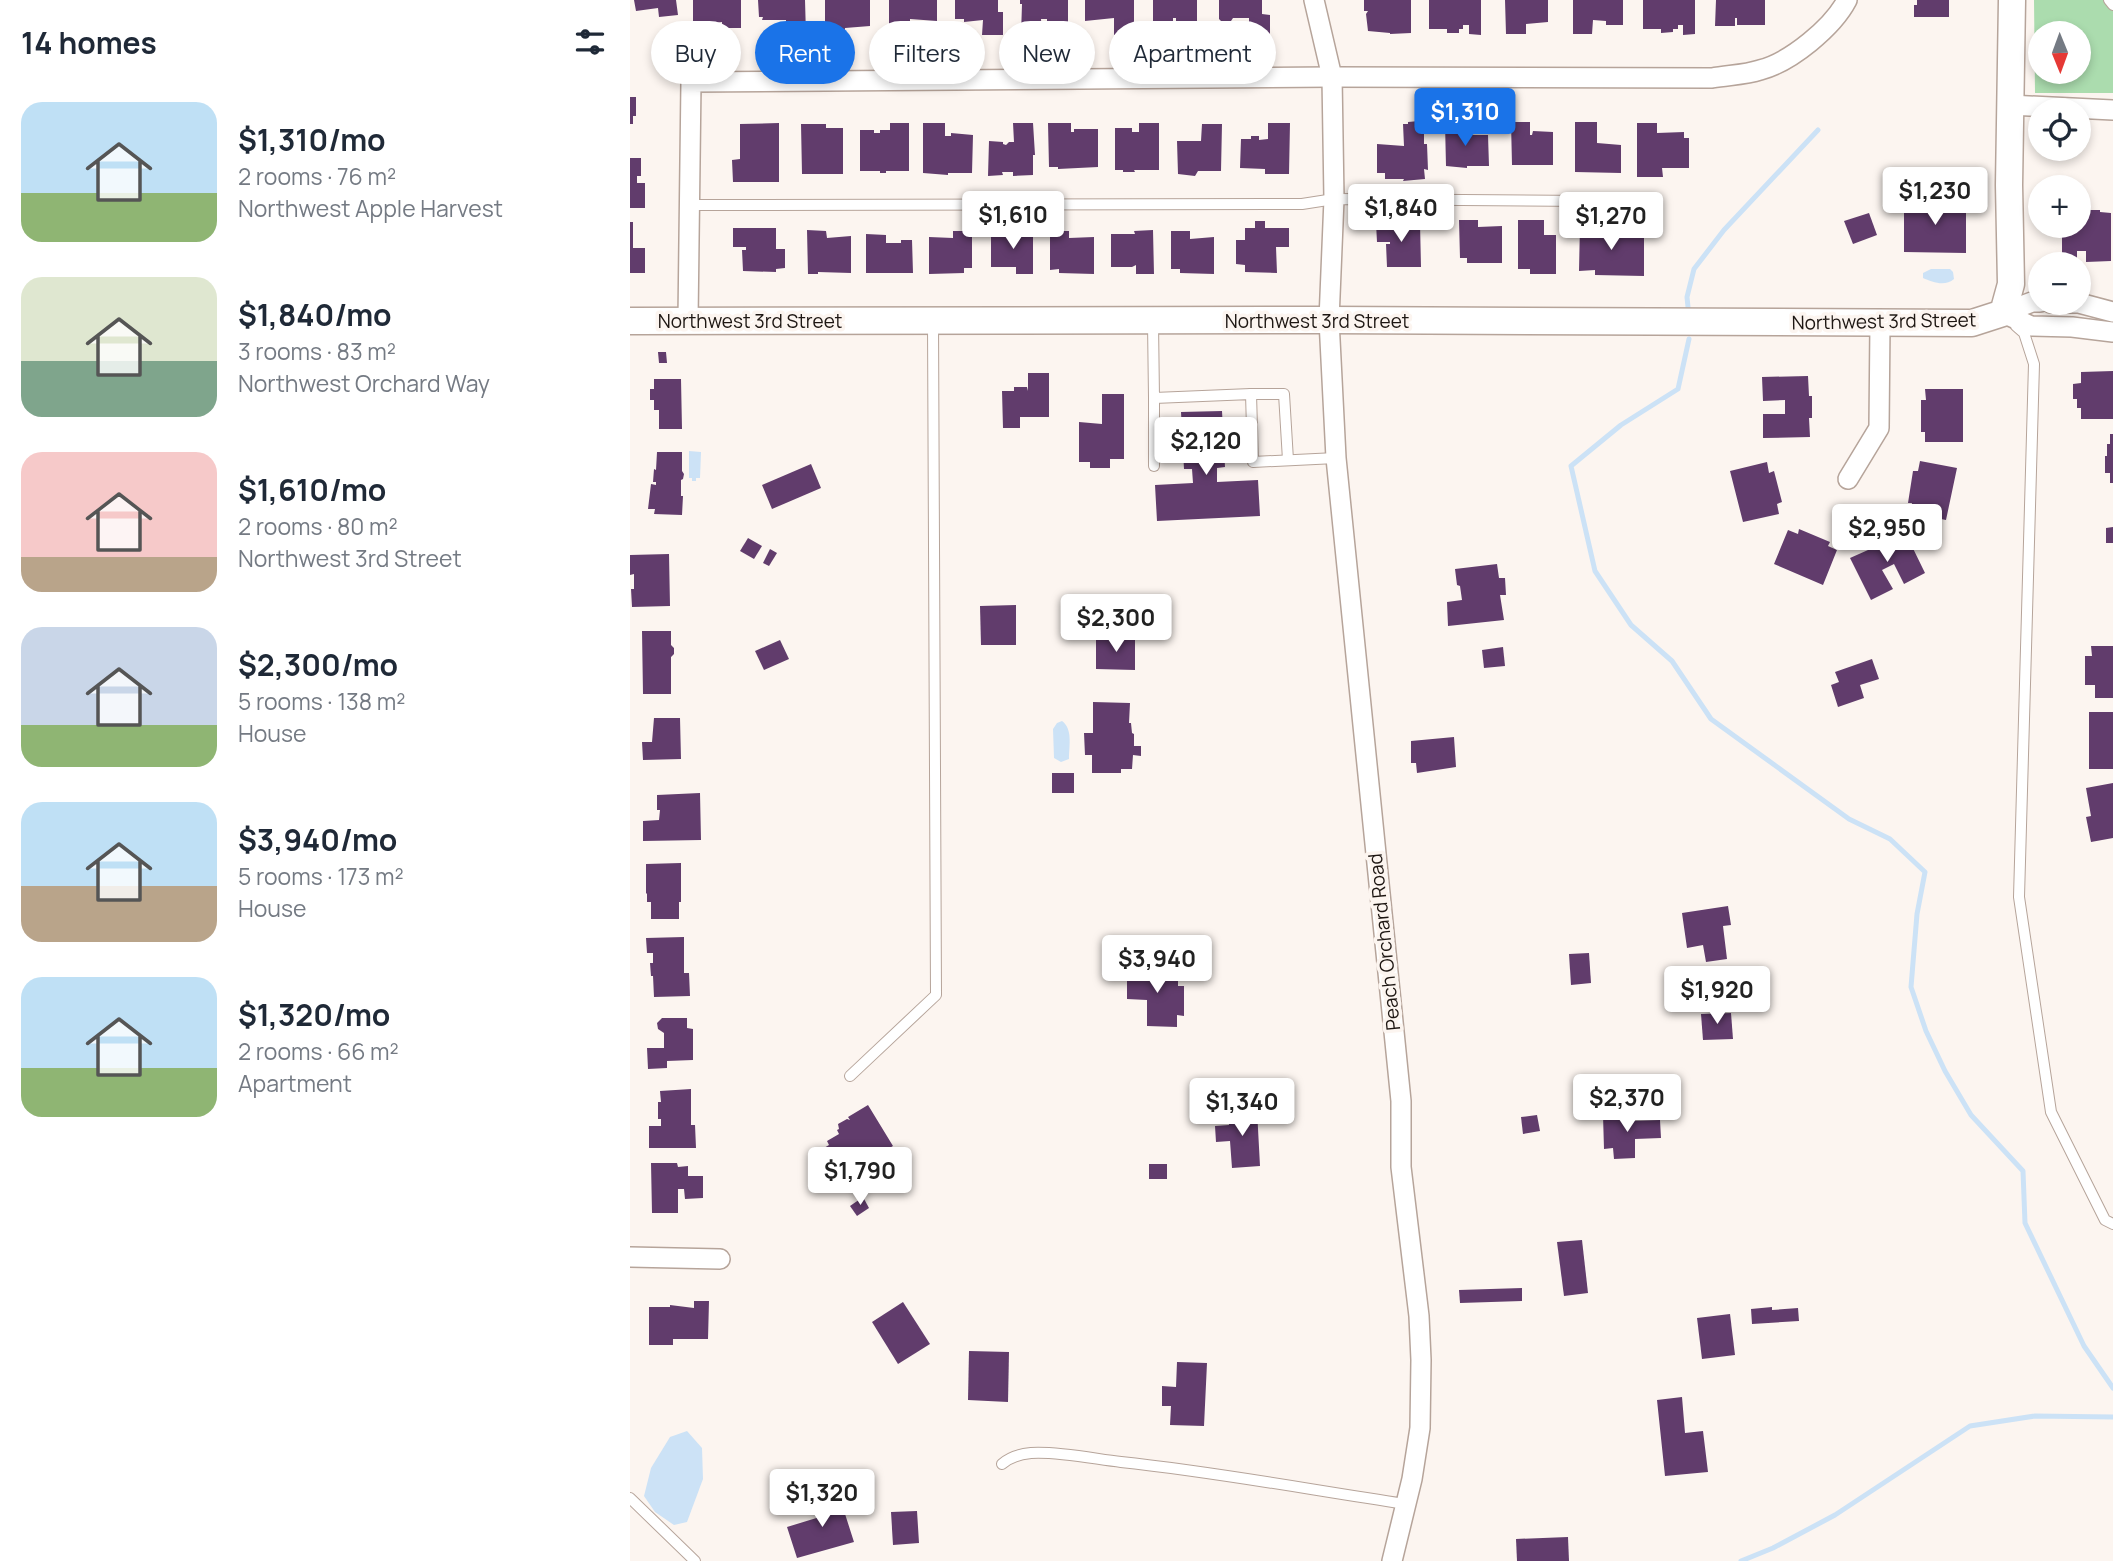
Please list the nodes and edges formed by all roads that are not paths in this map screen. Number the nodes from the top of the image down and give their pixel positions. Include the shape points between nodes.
1 (1314, 0) edge
2 (1847, 0) edge
3 (2012, 0) edge
4 (2109, 0) edge
5 (2113, 5) edge
6 (1332, 78) junction
7 (2010, 105) junction
8 (2113, 110) edge
9 (1334, 199) junction
10 (1586, 201) dead end
11 (690, 205) junction
12 (2028, 304) edge
13 (2091, 306) edge
14 (2113, 312) edge
15 (2003, 313) junction
16 (688, 320) junction
17 (1329, 320) junction
18 (630, 321) edge
19 (933, 321) junction
20 (1153, 321) junction
21 (1880, 324) junction
22 (2113, 332) edge
23 (1251, 394) junction
24 (1154, 398) junction
25 (1336, 458) junction
26 (1288, 460) junction
27 (1154, 467) dead end
28 (1848, 478) dead end
29 (850, 1076) dead end
30 (2113, 1224) edge
31 (630, 1257) edge
32 (720, 1259) dead end
33 (1002, 1464) dead end
34 (630, 1497) edge
35 (1406, 1503) junction
36 (695, 1561) edge
37 (1392, 1561) edge

1 - 6 street, Peach Orchard Road
2 - 6 street via 1821,34 1790,56 1762,70 1712,78
3 - 7 street
4 - 5 lane
6 - 9 street, Peach Orchard Road
6 - 11 street via 691,82
7 - 8 street
7 - 15 street via 2011,284
9 - 10 lane
9 - 11 lane via 1303,204
9 - 17 street, Peach Orchard Road
11 - 16 street
12 - 15 street
13 - 14 street
15 - 21 street, Northwest 3rd Street via 1972,323
15 - 22 street via 2031,326
15 - 30 lane via 2024,333 2034,364 2019,897 2051,1112 2105,1220
16 - 18 street, Northwest 3rd Street
16 - 19 street, Northwest 3rd Street
17 - 20 street, Northwest 3rd Street
17 - 21 street, Northwest 3rd Street
17 - 25 street, Peach Orchard Road
19 - 20 street, Northwest 3rd Street
19 - 29 lane via 936,995
20 - 24 lane
21 - 28 street via 1879,428
23 - 24 lane
23 - 26 lane via 1284,394
23 - 26 lane via 1253,461
24 - 27 lane
25 - 26 lane
25 - 35 street, Peach Orchard Road via 1401,1101 1401,1167 1419,1316 1420,1429
31 - 32 street
33 - 35 lane via 1031,1453 1052,1454
34 - 36 lane
35 - 37 street, Peach Orchard Road

